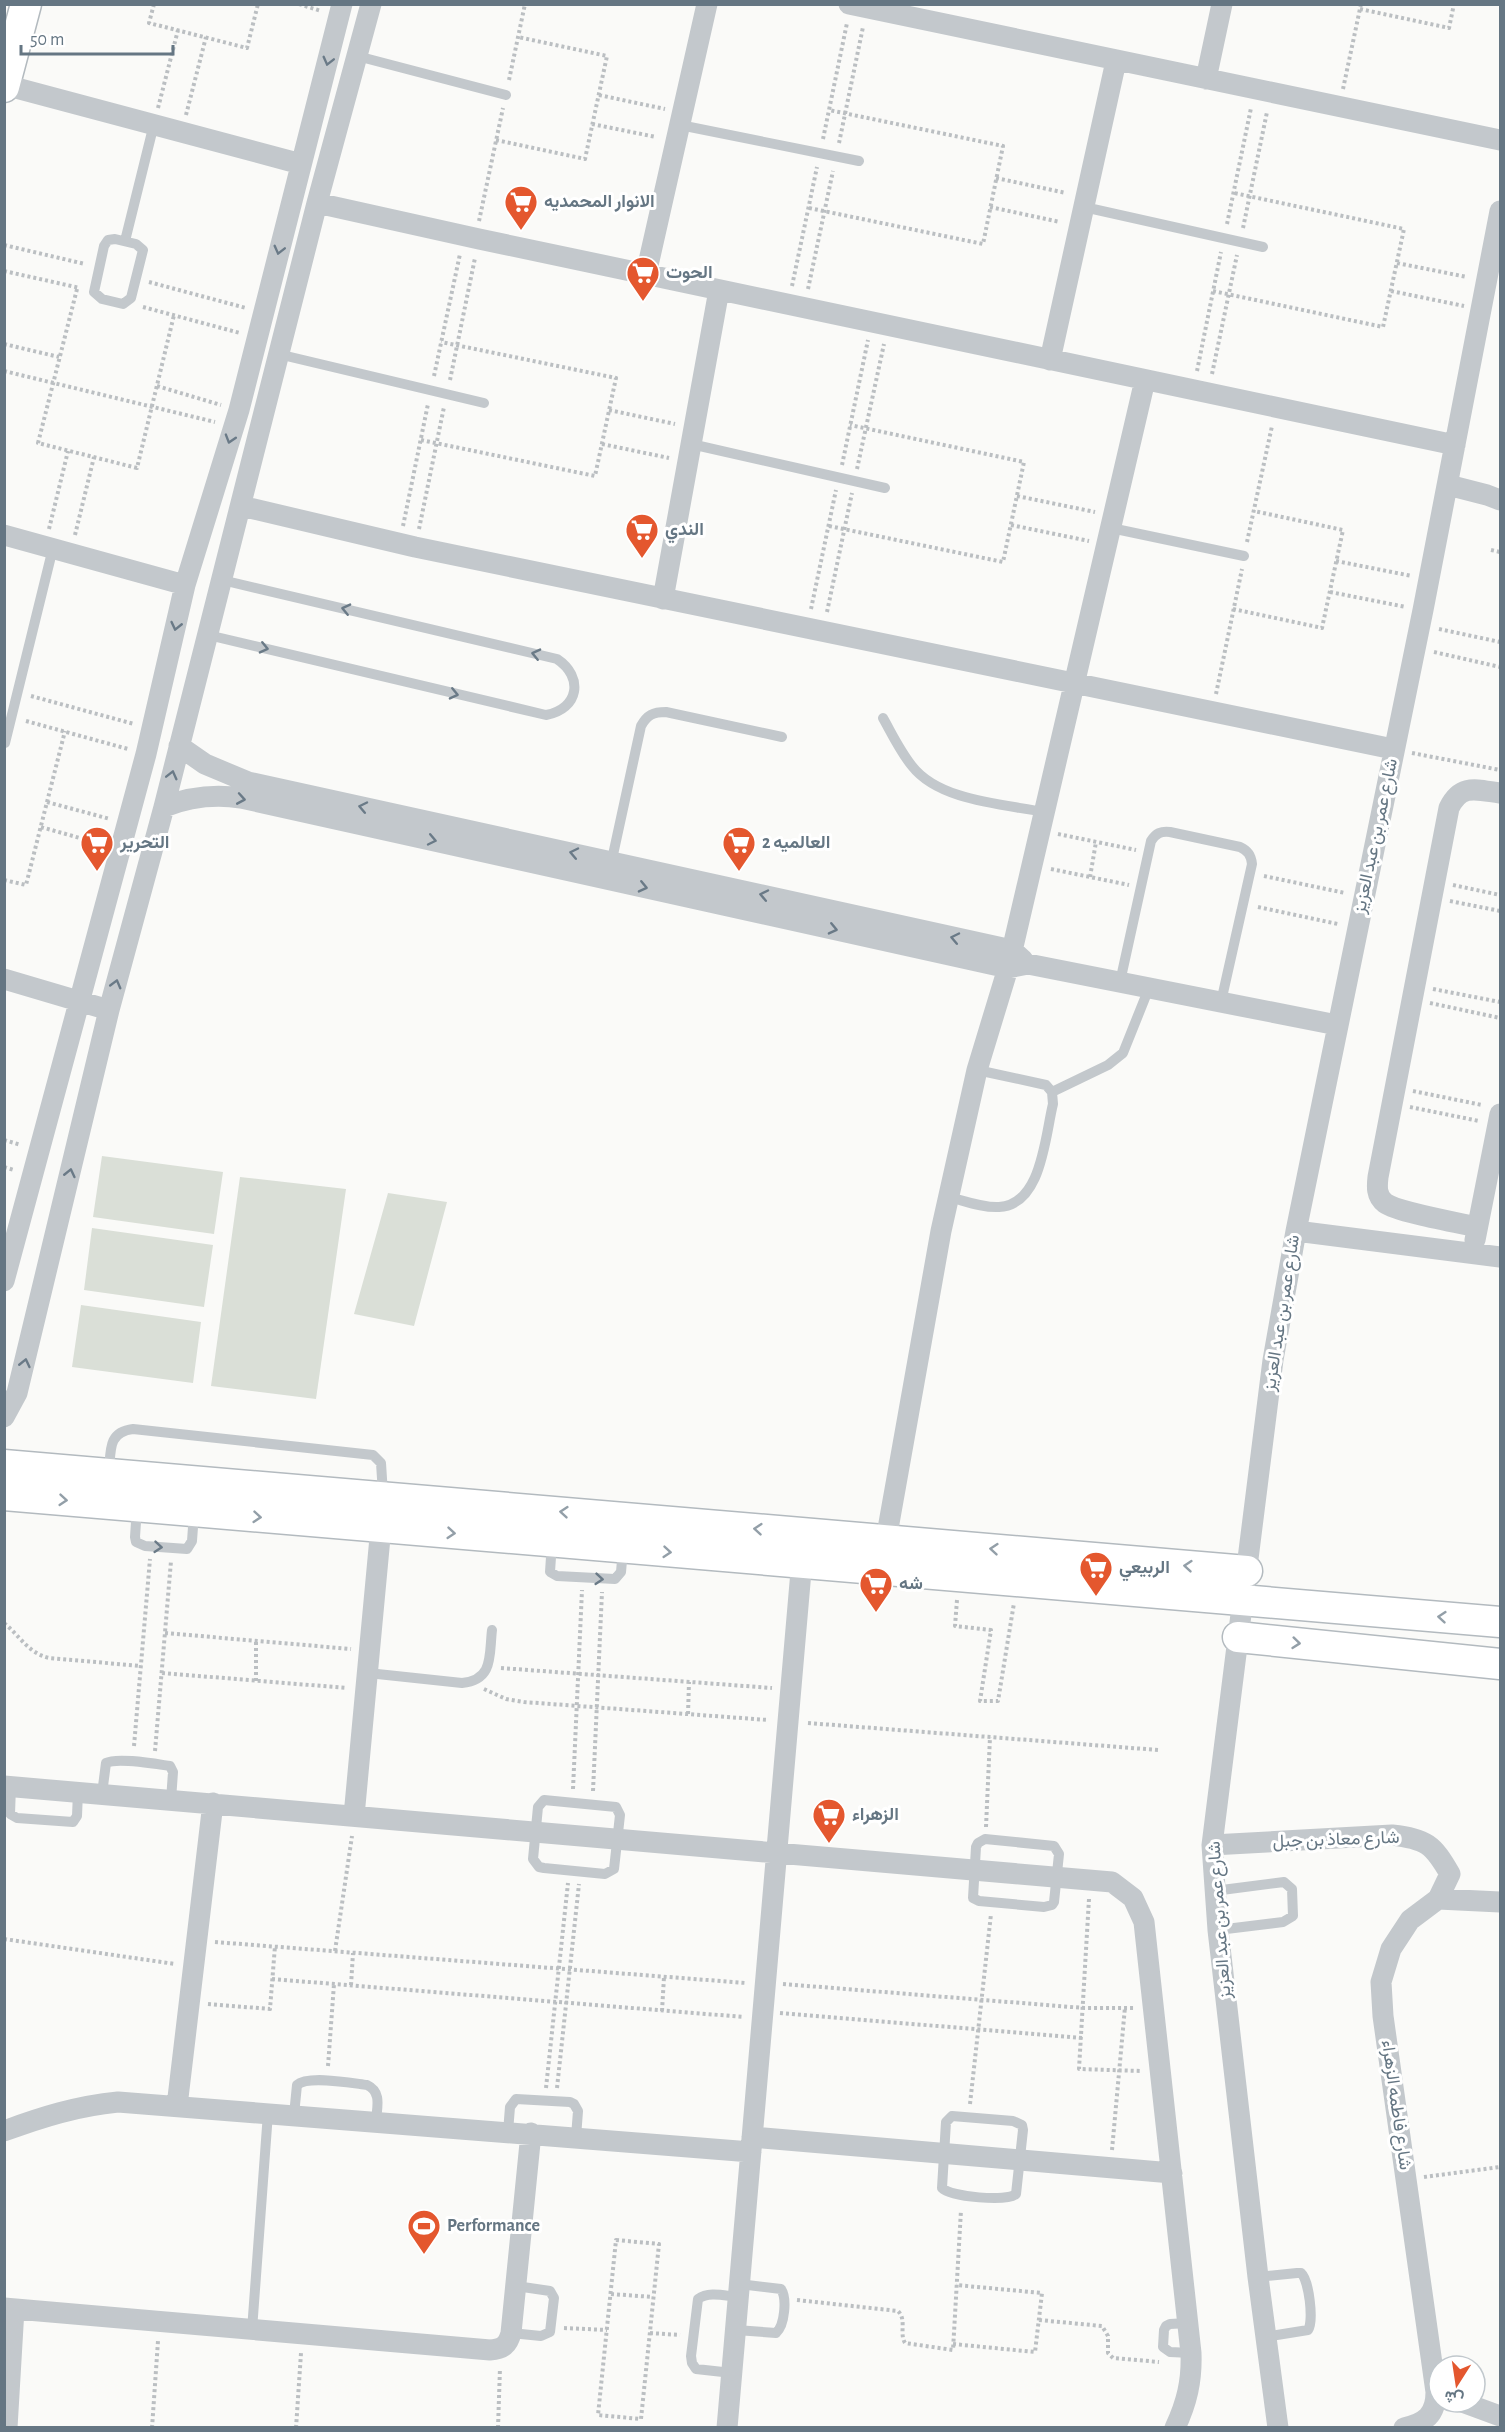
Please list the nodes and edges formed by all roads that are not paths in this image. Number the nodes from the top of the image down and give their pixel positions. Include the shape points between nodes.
1 (26, 4) edge
2 (342, 4) edge
3 (371, 4) edge
4 (707, 4) edge
5 (849, 4) edge
6 (1222, 4) edge
7 (357, 56) junction
8 (1116, 61) junction
9 (1206, 80) junction
10 (5, 86) edge
11 (506, 95) road end
12 (154, 124) junction
13 (680, 126) junction
14 (1500, 140) edge
15 (859, 161) dead end
16 (301, 164) junction
17 (317, 203) junction
18 (1083, 210) junction
19 (1500, 216) edge
20 (125, 241) junction
21 (1263, 247) dead end
22 (646, 274) junction
23 (719, 290) junction
24 (278, 354) junction
25 (1050, 360) junction
26 (1146, 380) junction
27 (484, 403) dead end
28 (691, 445) junction
29 (1455, 445) junction
30 (1448, 485) junction
31 (885, 488) dead end
32 (1500, 500) edge
33 (241, 506) junction
34 (1110, 530) junction
35 (4, 536) edge
36 (56, 549) junction
37 (1244, 556) dead end
38 (222, 580) junction
39 (185, 585) junction
40 (663, 599) junction
41 (207, 635) junction
42 (1074, 685) junction
43 (883, 718) dead end
44 (782, 737) dead end
45 (5, 743) edge
46 (179, 746) junction
47 (1394, 750) junction
48 (1500, 793) edge
49 (164, 807) junction
50 (1042, 821) junction
51 (610, 870) junction
52 (1016, 961) junction
53 (4, 979) edge
54 (1120, 982) junction
55 (1149, 988) junction
56 (79, 1001) junction
57 (1221, 1002) junction
58 (109, 1010) junction
59 (1337, 1026) junction
60 (977, 1070) junction
61 (1052, 1092) junction
62 (1496, 1115) edge
63 (949, 1197) junction
64 (1477, 1227) junction
65 (1296, 1231) junction
66 (1472, 1254) junction
67 (1500, 1257) edge
68 (4, 1281) edge
69 (4, 1417) edge
70 (4, 1465) edge
71 (109, 1473) junction
72 (4, 1495) edge
73 (384, 1497) junction
74 (137, 1507) junction
75 (195, 1512) junction
76 (381, 1527) junction
77 (804, 1533) junction
78 (886, 1540) junction
79 (552, 1542) junction
80 (623, 1548) junction
81 (802, 1563) junction
82 (1247, 1571) junction
83 (1243, 1601) junction
84 (1500, 1622) edge
85 (492, 1630) dead end
86 (1238, 1637) junction
87 (1500, 1664) edge
88 (367, 1681) junction
89 (8, 1786) edge
90 (78, 1792) junction
91 (102, 1794) junction
92 (171, 1800) junction
93 (213, 1803) junction
94 (354, 1816) junction
95 (536, 1832) junction
96 (618, 1840) junction
97 (1212, 1845) junction
98 (777, 1854) junction
99 (974, 1872) junction
100 (1056, 1879) junction
101 (1214, 1891) junction
102 (1438, 1899) junction
103 (1500, 1902) edge
104 (1218, 1930) junction
105 (177, 2106) junction
106 (268, 2113) junction
107 (294, 2115) junction
108 (376, 2121) junction
109 (4, 2131) edge
110 (508, 2132) junction
111 (531, 2133) junction
112 (576, 2137) junction
113 (752, 2145) junction
114 (944, 2154) junction
115 (1020, 2161) junction
116 (1172, 2173) junction
117 (1258, 2277) junction
118 (516, 2286) junction
119 (739, 2290) junction
120 (9, 2308) edge
121 (252, 2330) junction
122 (736, 2330) junction
123 (1265, 2337) junction
124 (506, 2341) junction
125 (1431, 2354) edge
126 (732, 2373) junction
127 (1432, 2414) edge
128 (8, 2427) edge
129 (727, 2427) edge
130 (1175, 2427) edge
131 (1278, 2427) edge
132 (1404, 2427) edge

1 - 10 street
2 -> 16 street
3 - 7 street
4 - 13 street
5 - 8 street
6 - 9 street
7 - 11 lane
7 - 17 street
8 - 9 street
8 - 18 street
9 - 14 street
10 - 12 street
12 - 16 street
12 - 20 lane
13 - 15 lane
13 - 22 street
16 -> 39 street via 236,418
17 - 22 street
17 - 24 street
18 - 21 lane
18 - 25 street
19 - 29 street, شارع عمر بن عبد العزيز
20 - 20 lane via 142,250 131,298 123,304 102,299 94,292 106,243 112,239
22 - 23 street
23 - 25 street
23 - 28 street
24 - 27 lane
24 - 33 street
25 - 26 street
26 - 29 street
26 - 34 street
28 - 31 lane
28 - 40 street
29 - 30 street, شارع عمر بن عبد العزيز
30 - 32 street
30 - 47 street, شارع عمر بن عبد العزيز
33 - 38 street
33 - 40 street via 399,544
34 - 37 lane
34 - 42 street
35 - 36 street
36 - 39 street
36 - 45 lane
38 - 41 street
41 -> 38 lane via 546,715 564,709 574,692 571,672 557,659
39 -> 56 street via 146,754
40 - 42 street
41 - 46 street
42 - 47 street
42 - 50 street
43 - 50 lane via 913,767 931,783
44 - 51 lane via 666,712 646,717 640,726
49 -> 46 street
51 -> 46 street via 248,782 205,764
47 - 59 street, شارع عمر بن عبد العزيز
48 - 64 street via 1466,790 1455,796 1449,808 1377,1191 1384,1203 1397,1208
49 -> 51 street via 194,798 241,798
58 -> 49 street
50 - 52 street
51 - 52 street
52 - 54 street
52 - 60 street
53 - 56 street
54 - 55 street
54 - 57 lane via 1149,852 1155,835 1170,832 1247,850 1251,856
55 - 57 street
55 - 61 lane via 1123,1053 1108,1065
56 - 58 street
56 - 68 street
57 - 59 street
69 -> 58 street via 17,1393
59 - 65 street, شارع عمر بن عبد العزيز
60 - 61 lane via 1041,1083
60 - 63 street
61 - 63 lane via 1053,1104 1028,1193 1000,1207
62 - 64 street
63 - 78 street
64 - 66 street
65 - 66 street
65 - 82 street, شارع عمر بن عبد العزيز via 1273,1360
66 - 67 street
70 - 71 street
71 - 73 street
71 - 73 lane via 113,1439 122,1430 133,1429 373,1455 381,1464
72 -> 74 street
73 - 76 street
77 -> 73 street
74 - 75 street
74 -> 75 lane via 136,1542 151,1547 191,1546
75 -> 76 street
76 -> 79 street
76 - 88 street
77 - 78 street
77 - 81 street
82 -> 78 street
79 - 80 street
79 -> 80 lane via 550,1572 557,1576 615,1579 619,1577
80 -> 81 street
81 - 83 street
81 - 98 street
82 - 83 street, شارع عمر بن عبد العزيز
84 -> 83 street
83 - 86 street, شارع عمر بن عبد العزيز
85 - 88 lane via 488,1667 482,1677 472,1682
86 -> 87 street
86 - 97 street, شارع عمر بن عبد العزيز
88 - 94 street
89 - 90 street
89 - 90 lane via 10,1814 17,1818 73,1822
90 - 91 street
91 - 92 street
91 - 92 lane via 106,1763 133,1762 170,1766
92 - 93 street
93 - 94 street
93 - 105 street
94 - 95 street
95 - 96 street
95 - 96 lane via 540,1803 544,1800 611,1805 619,1810
95 - 96 lane via 533,1859 544,1868 610,1873 616,1864
96 - 98 street
97 - 101 street, شارع عمر بن عبد العزيز
97 - 102 street, شارع معاذ بن جبل via 1392,1835 1417,1838 1438,1852 1450,1874
98 - 99 street
98 - 113 street
99 - 100 street
99 - 100 lane via 975,1900 1049,1907 1054,1902
99 - 100 lane via 976,1847 985,1839 1054,1846 1059,1854
100 - 116 street via 1112,1882 1133,1898 1144,1922
101 - 104 street, شارع عمر بن عبد العزيز
101 - 104 lane via 1284,1882 1292,1889 1293,1916 1283,1922
102 - 103 street
102 - 125 street, شارع فاطمه الزهراء via 1410,1920 1391,1949 1381,1982
104 - 117 street, شارع عمر بن عبد العزيز
105 - 106 street
105 - 109 street via 118,2102 87,2105
106 - 107 street
106 - 121 lane
107 - 108 street
107 - 108 lane via 297,2085 307,2080 372,2087 378,2096
108 - 110 street
110 - 111 street
110 - 112 lane via 512,2102 520,2098 570,2102 577,2107
111 - 112 street
111 - 118 street
112 - 113 street
113 - 114 street
113 - 119 street
114 - 115 street
114 - 115 lane via 942,2188 962,2195 1012,2198 1018,2189
114 - 115 lane via 948,2118 969,2116 1018,2122 1023,2130
115 - 116 street
116 - 130 street via 1191,2353 1187,2398
117 - 123 street, شارع عمر بن عبد العزيز
117 - 123 lane via 1301,2273 1307,2280 1311,2320 1308,2330
118 - 124 street
118 - 124 lane via 546,2289 554,2294 551,2328 541,2336
119 - 122 street
119 - 122 lane via 781,2289 784,2299 782,2325 776,2333
119 - 126 lane via 698,2299 693,2336 692,2363 696,2369
120 - 121 street
120 - 128 street
121 - 124 street via 490,2350
122 - 126 street
123 - 131 street, شارع عمر بن عبد العزيز
126 - 129 street
127 - 132 street via 1421,2424

